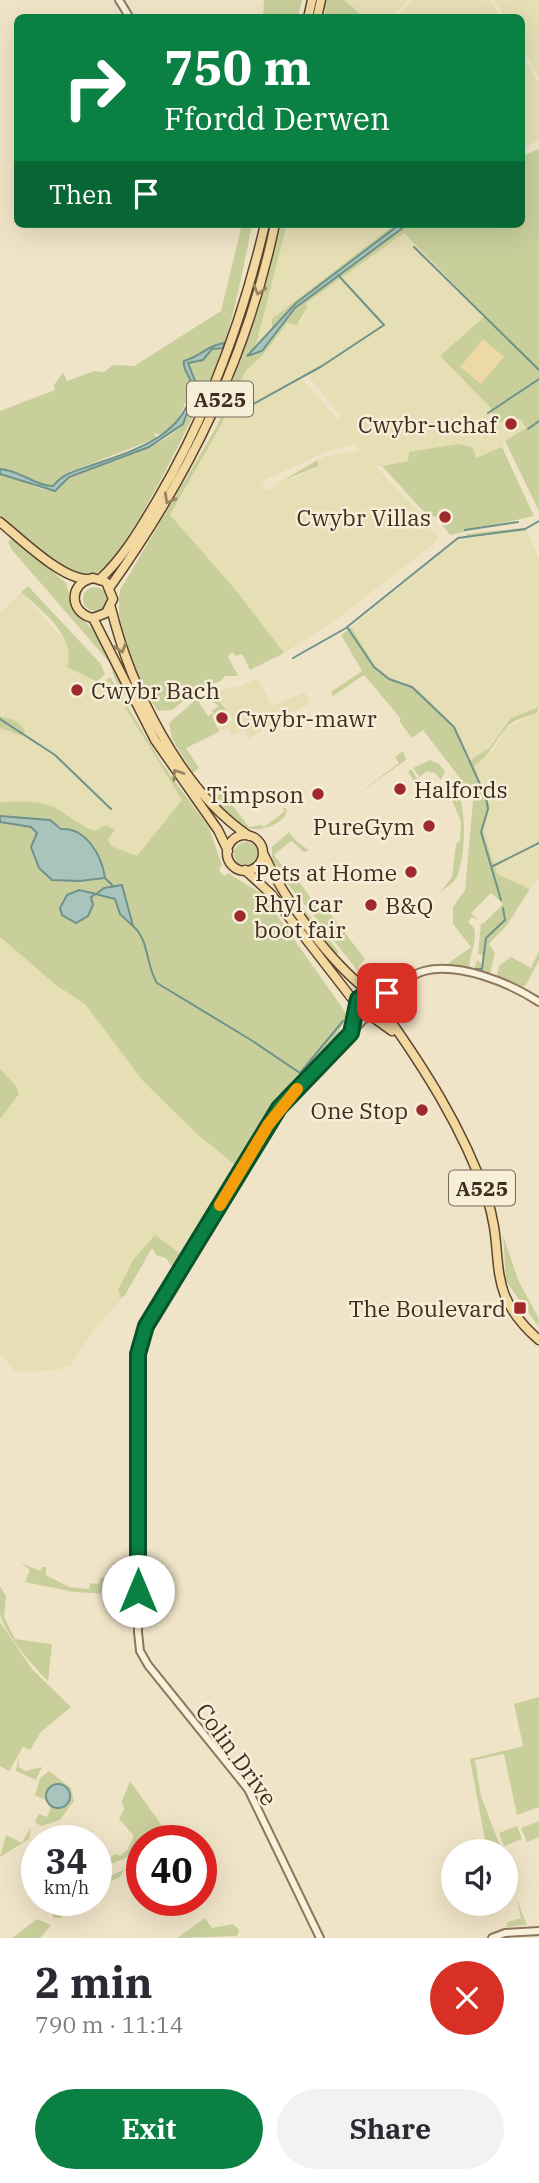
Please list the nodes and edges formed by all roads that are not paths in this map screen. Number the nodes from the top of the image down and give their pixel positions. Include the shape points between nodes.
1 (264, 228) edge
2 (274, 228) edge
3 (0, 522) edge
4 (59, 569) junction
5 (87, 579) junction
6 (100, 579) junction
7 (110, 587) junction
8 (76, 589) junction
9 (111, 608) junction
10 (93, 618) junction
11 (249, 836) junction
12 (228, 852) junction
13 (263, 853) junction
14 (246, 870) junction
15 (389, 990) junction
16 (372, 993) junction
17 (539, 1002) edge
18 (380, 1004) junction
19 (357, 1007) junction
20 (369, 1016) junction
21 (351, 1033) junction
22 (402, 1041) junction
23 (539, 1340) edge
24 (539, 1931) edge
25 (320, 1938) edge
26 (492, 1938) edge

1 - 6 main road, A525 via 237,328 198,425 145,520
2 -> 7 main road, A525 via 261,284 227,383 167,504
3 - 4 main road
4 - 5 main road
4 - 8 main road
5 - 6 main road
5 - 8 main road
6 - 7 main road
7 - 9 main road
8 - 10 main road via 75,606
9 - 10 main road
9 -> 11 main road via 126,662 162,733 217,812
12 -> 10 main road via 218,830 150,732
11 - 12 main road via 233,841
11 - 13 main road via 257,840
12 - 14 main road via 231,863
13 - 14 main road via 257,866
13 - 16 main road via 292,905 348,974
14 - 19 main road via 271,894
15 - 16 street
15 - 17 street via 418,973 444,970 494,981
15 - 18 street
16 - 18 main road
16 - 19 main road via 360,996
18 - 20 main road
18 - 22 main road, A525
19 - 20 main road
19 - 21 street
20 - 21 street, Colin Drive
20 - 22 main road, A525
21 - 25 street, Colin Drive via 279,1108 156,1307 138,1354 138,1644 172,1696 248,1790
22 - 23 main road, A525 via 449,1112 486,1198 500,1287 515,1314
24 - 26 street

